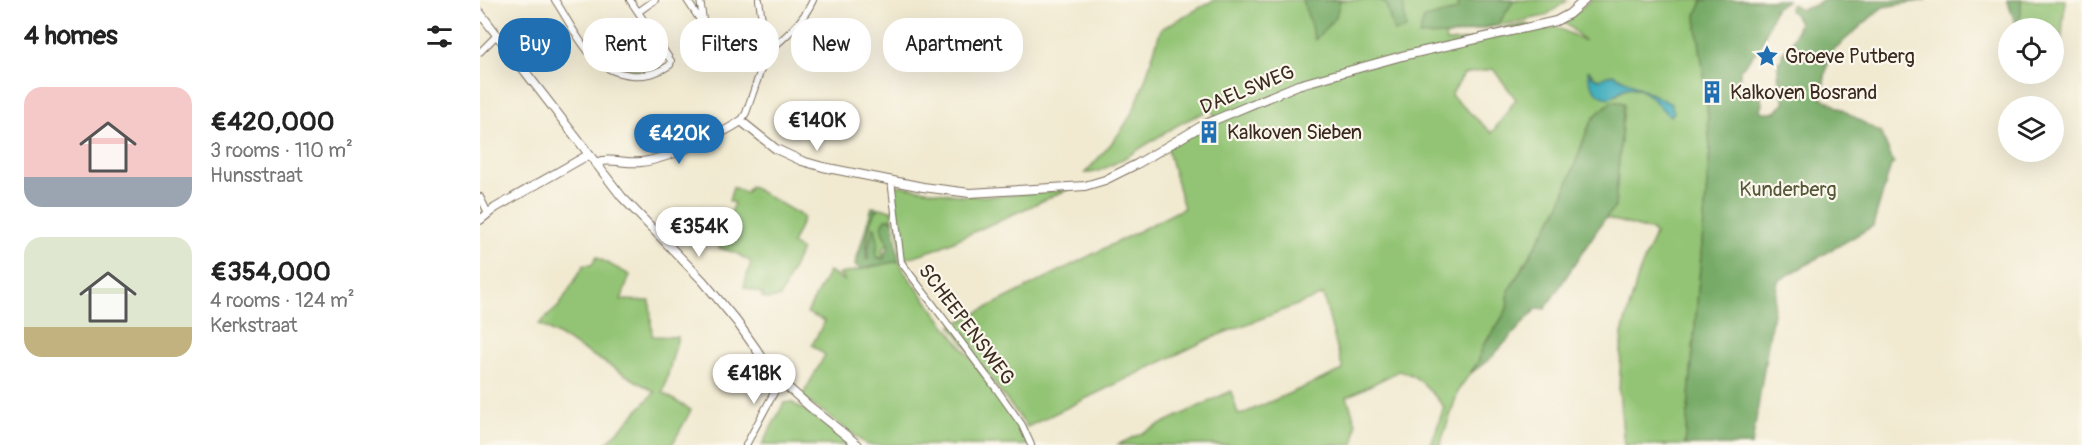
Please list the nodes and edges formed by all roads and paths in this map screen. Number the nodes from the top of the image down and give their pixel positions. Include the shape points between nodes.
1 (555, 0) edge
2 (630, 0) edge
3 (656, 0) edge
4 (687, 0) edge
5 (700, 0) edge
6 (759, 0) edge
7 (813, 0) edge
8 (1585, 0) edge
9 (638, 12) junction
10 (480, 13) edge
11 (762, 18) edge
12 (496, 36) junction
13 (779, 43) edge
14 (480, 52) edge
15 (760, 72) edge
16 (741, 122) junction
17 (588, 155) junction
18 (595, 163) junction
19 (891, 180) junction
20 (481, 202) edge
21 (488, 213) junction
22 (480, 220) edge
23 (783, 383) junction
24 (746, 445) edge
25 (858, 445) edge
26 (1031, 445) edge

1 - 9 street via 593,57 613,70 634,76 664,69 671,61
2 - 9 street
3 - 9 street
4 - 5 street via 704,26
6 - 11 street
7 - 13 street via 806,14
8 - 19 street, DAELSWEG via 1556,21 1402,56 1290,88 1205,124 1094,184 970,193
10 - 12 street
12 - 14 street
12 - 17 street
15 - 16 street
16 - 18 street via 652,160
16 - 19 street, DAELSWEG via 793,157
17 - 18 street
17 - 21 street
18 - 23 street via 622,197 703,281
19 - 26 street, SCHEEPENSWEG via 901,262 1022,425
20 - 21 street
21 - 22 street
23 - 24 street via 777,387
23 - 25 street

